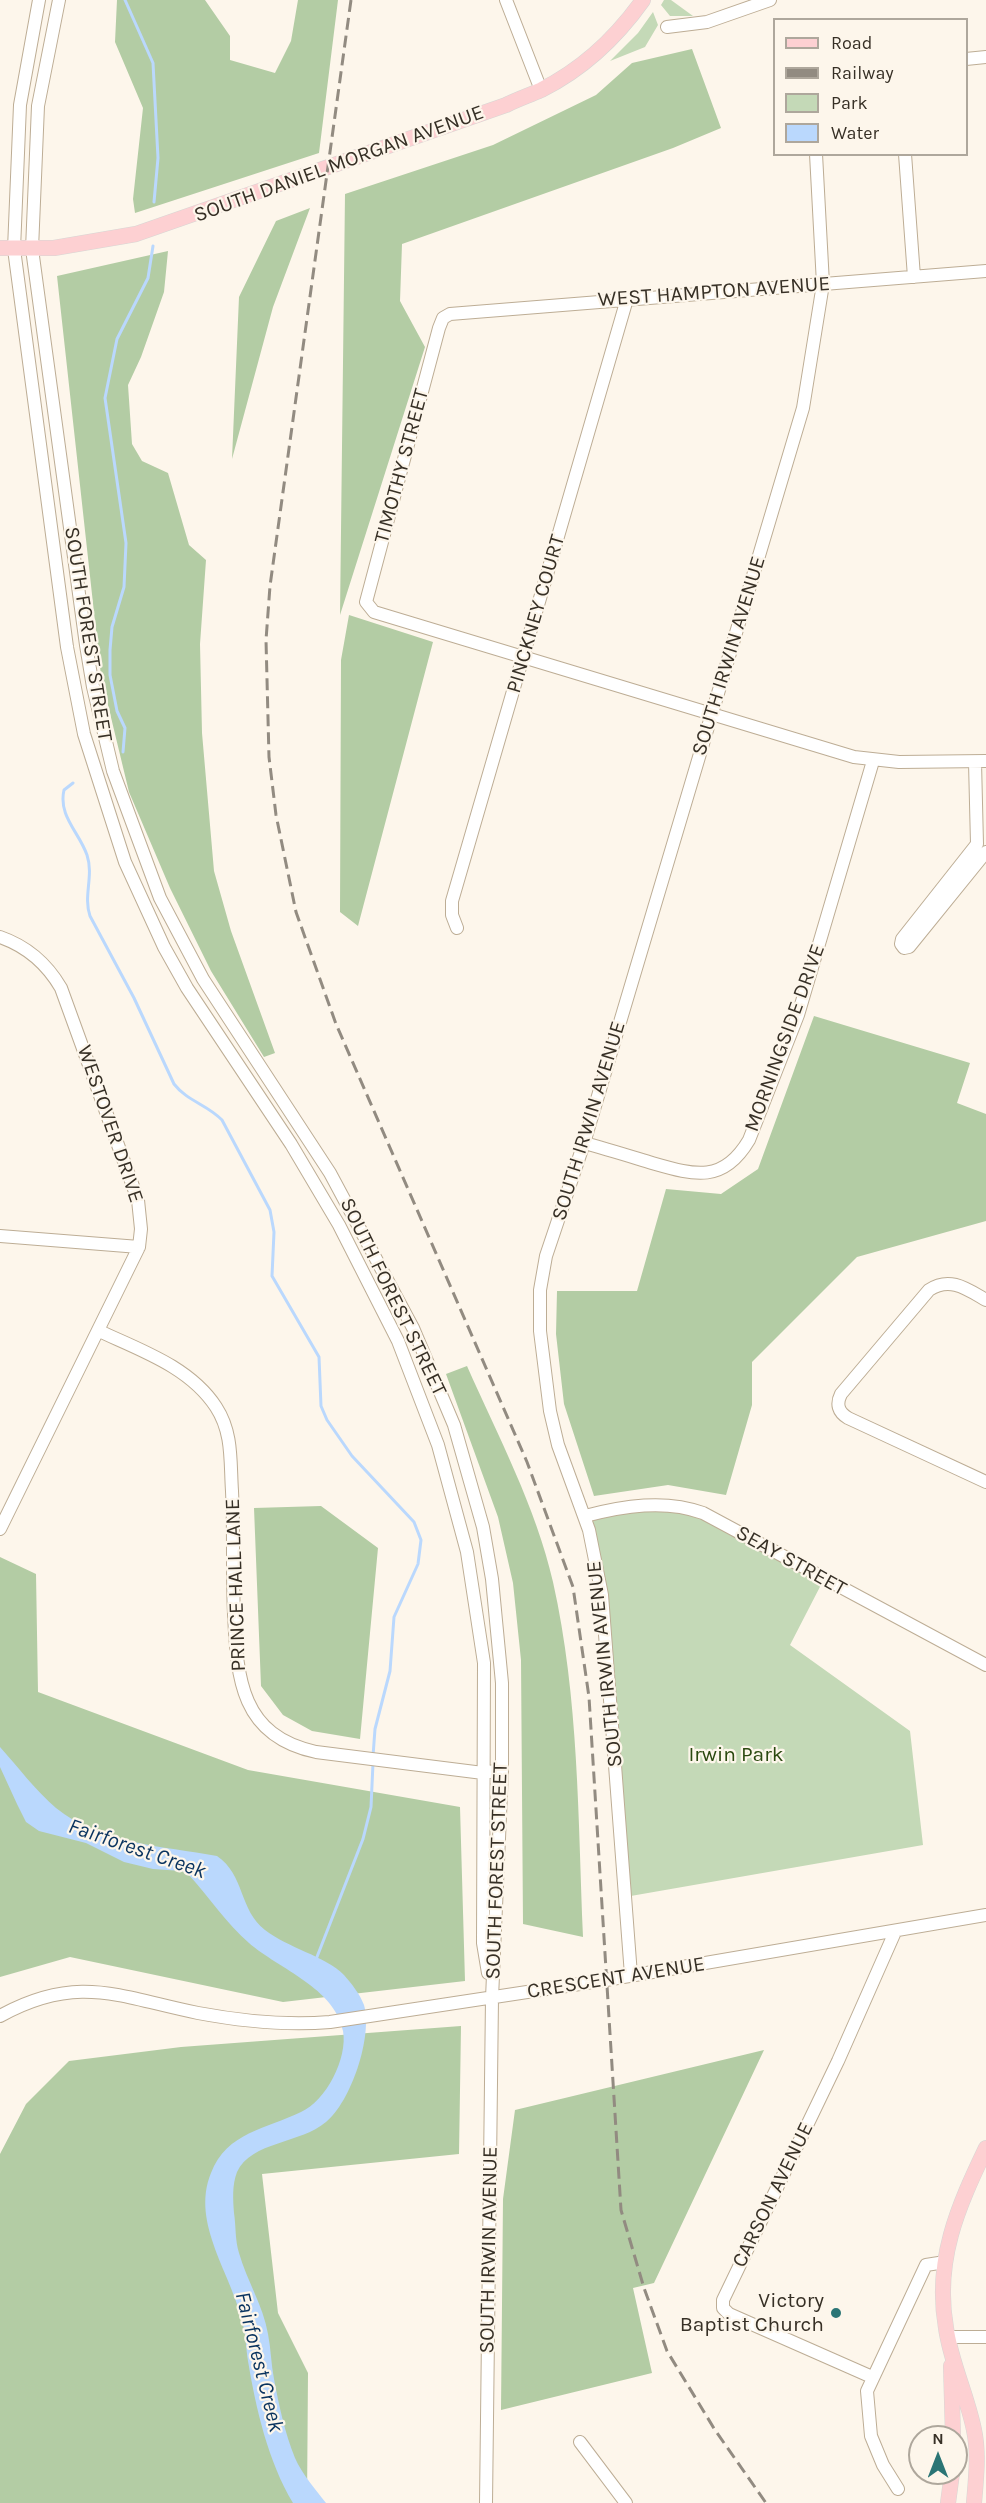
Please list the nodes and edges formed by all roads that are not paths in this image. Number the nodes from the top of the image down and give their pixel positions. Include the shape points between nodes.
1 (39, 0) edge
2 (59, 0) edge
3 (506, 0) edge
4 (643, 0) edge
5 (770, 0) edge
6 (667, 27) dead end
7 (986, 57) edge
8 (968, 59) edge
9 (541, 90) junction
10 (816, 156) edge
11 (905, 156) edge
12 (7, 249) edge
13 (32, 249) junction
14 (986, 271) edge
15 (914, 277) junction
16 (823, 284) junction
17 (627, 299) junction
18 (443, 318) joint
19 (524, 656) junction
20 (712, 713) junction
21 (873, 760) junction
22 (981, 762) edge
23 (983, 848) edge
24 (457, 928) dead end
25 (0, 937) edge
26 (584, 1143) junction
27 (0, 1236) edge
28 (138, 1247) junction
29 (986, 1300) edge
30 (99, 1331) junction
31 (986, 1482) edge
32 (585, 1516) junction
33 (0, 1529) edge
34 (986, 1665) edge
35 (502, 1770) junction
36 (483, 1773) junction
37 (986, 1915) edge
38 (895, 1932) junction
39 (631, 1975) junction
40 (492, 1998) junction
41 (0, 2016) edge
42 (986, 2148) edge
43 (945, 2262) junction
44 (948, 2337) junction
45 (986, 2337) edge
46 (951, 2354) junction
47 (872, 2377) junction
48 (952, 2425) edge
49 (580, 2442) dead end
50 (950, 2485) edge
51 (898, 2489) dead end
52 (486, 2503) edge
53 (626, 2503) edge
54 (948, 2503) edge
55 (974, 2503) edge

1 - 12 street, SOUTH FOREST STREET via 20,105
2 - 13 street, SOUTH FOREST STREET via 38,106
3 - 9 street
4 - 9 main road, SOUTH DANIEL MORGAN AVENUE via 612,40
5 - 6 street via 707,22
7 - 8 street
9 - 13 main road, SOUTH DANIEL MORGAN AVENUE via 165,226 93,242
10 - 16 street, SOUTH IRWIN AVENUE
11 - 15 street
12 - 13 main road, SOUTH DANIEL MORGAN AVENUE
12 - 36 street, SOUTH FOREST STREET via 67,647 96,776 125,862 164,947 310,1176 374,1291 420,1392 454,1498 477,1607 484,1663
13 - 35 street, SOUTH FOREST STREET via 86,645 113,771 142,855 181,939 213,996 309,1138 350,1208 413,1328 443,1396 470,1476 492,1579 502,1683
14 - 15 street, WEST HAMPTON AVENUE
15 - 16 street, WEST HAMPTON AVENUE
16 - 17 street, WEST HAMPTON AVENUE
16 - 20 street, SOUTH IRWIN AVENUE via 803,408
17 - 18 street, WEST HAMPTON AVENUE via 458,311
17 - 19 street, PINCKNEY COURT
18 - 19 street, TIMOTHY STREET via 366,596 374,612
19 - 20 street
19 - 24 street, PINCKNEY COURT via 453,901 452,915
20 - 21 street
20 - 26 street, SOUTH IRWIN AVENUE
21 - 22 street
21 - 26 street, MORNINGSIDE DRIVE via 798,1015 741,1154 721,1170 696,1174
22 - 23 street
23 - 23 street via 902,939 904,948 909,947
25 - 28 street, WESTOVER DRIVE via 30,952 61,988 138,1200
26 - 32 street, SOUTH IRWIN AVENUE via 546,1256 540,1290 540,1331 558,1445
27 - 28 street
28 - 30 street, WESTOVER DRIVE
29 - 31 street via 954,1284 934,1287 841,1394 838,1403 840,1412 848,1419
30 - 33 street, WESTOVER DRIVE
30 - 36 street, PRINCE HALL LANE via 186,1376 208,1396 223,1420 231,1448 237,1668 250,1707 267,1729 290,1744 316,1752
32 - 34 street, SEAY STREET via 651,1505 684,1507 703,1513
32 - 39 street, SOUTH IRWIN AVENUE via 596,1558 606,1638
35 - 36 street, PRINCE HALL LANE
35 - 40 street, SOUTH FOREST STREET
36 - 40 street, SOUTH FOREST STREET via 483,1943
37 - 38 street, CRESCENT AVENUE
38 - 39 street, CRESCENT AVENUE
38 - 47 street, CARSON AVENUE via 723,2300 723,2308 729,2314
39 - 40 street, CRESCENT AVENUE
40 - 41 street, CRESCENT AVENUE via 309,2024 228,2018 82,1990 37,1999
40 - 52 street, SOUTH IRWIN AVENUE
42 - 43 main road via 958,2206
43 - 44 main road via 943,2301
43 - 47 street via 926,2265
44 - 45 street
44 - 46 main road
46 - 48 main road
46 - 55 main road via 974,2430
47 - 51 street via 867,2398 871,2436
49 - 53 street
50 - 54 main road

